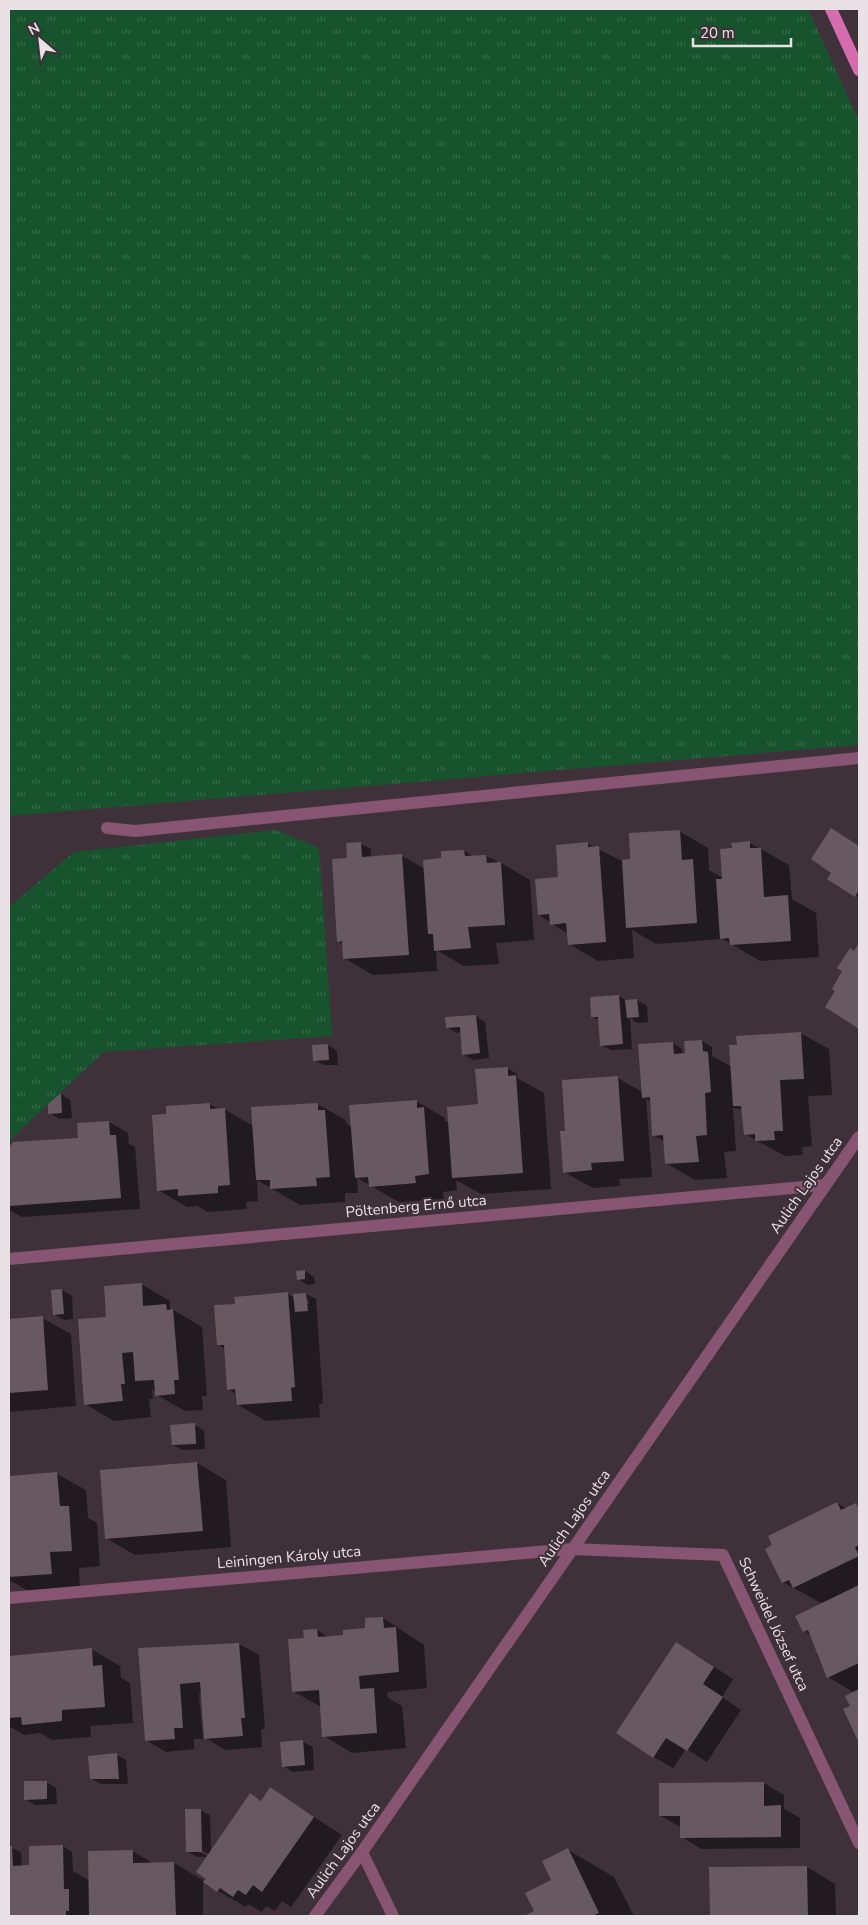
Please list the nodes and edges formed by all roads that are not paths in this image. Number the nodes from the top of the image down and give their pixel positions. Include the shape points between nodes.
1 (831, 9) edge
2 (859, 70) edge
3 (859, 758) edge
4 (107, 828) dead end
5 (859, 1137) edge
6 (825, 1185) junction
7 (9, 1259) edge
8 (572, 1549) junction
9 (9, 1598) edge
10 (859, 1842) edge
11 (362, 1852) junction
12 (315, 1916) edge
13 (393, 1916) edge

1 - 2 main road
3 - 4 street via 135,831
5 - 6 street, Aulich Lajos utca
6 - 7 street, Pöltenberg Ernő utca
6 - 8 street, Aulich Lajos utca
8 - 9 street, Leiningen Károly utca
8 - 10 street, Schweidel József utca via 723,1555
8 - 11 street, Aulich Lajos utca
11 - 12 street, Aulich Lajos utca
11 - 13 street

